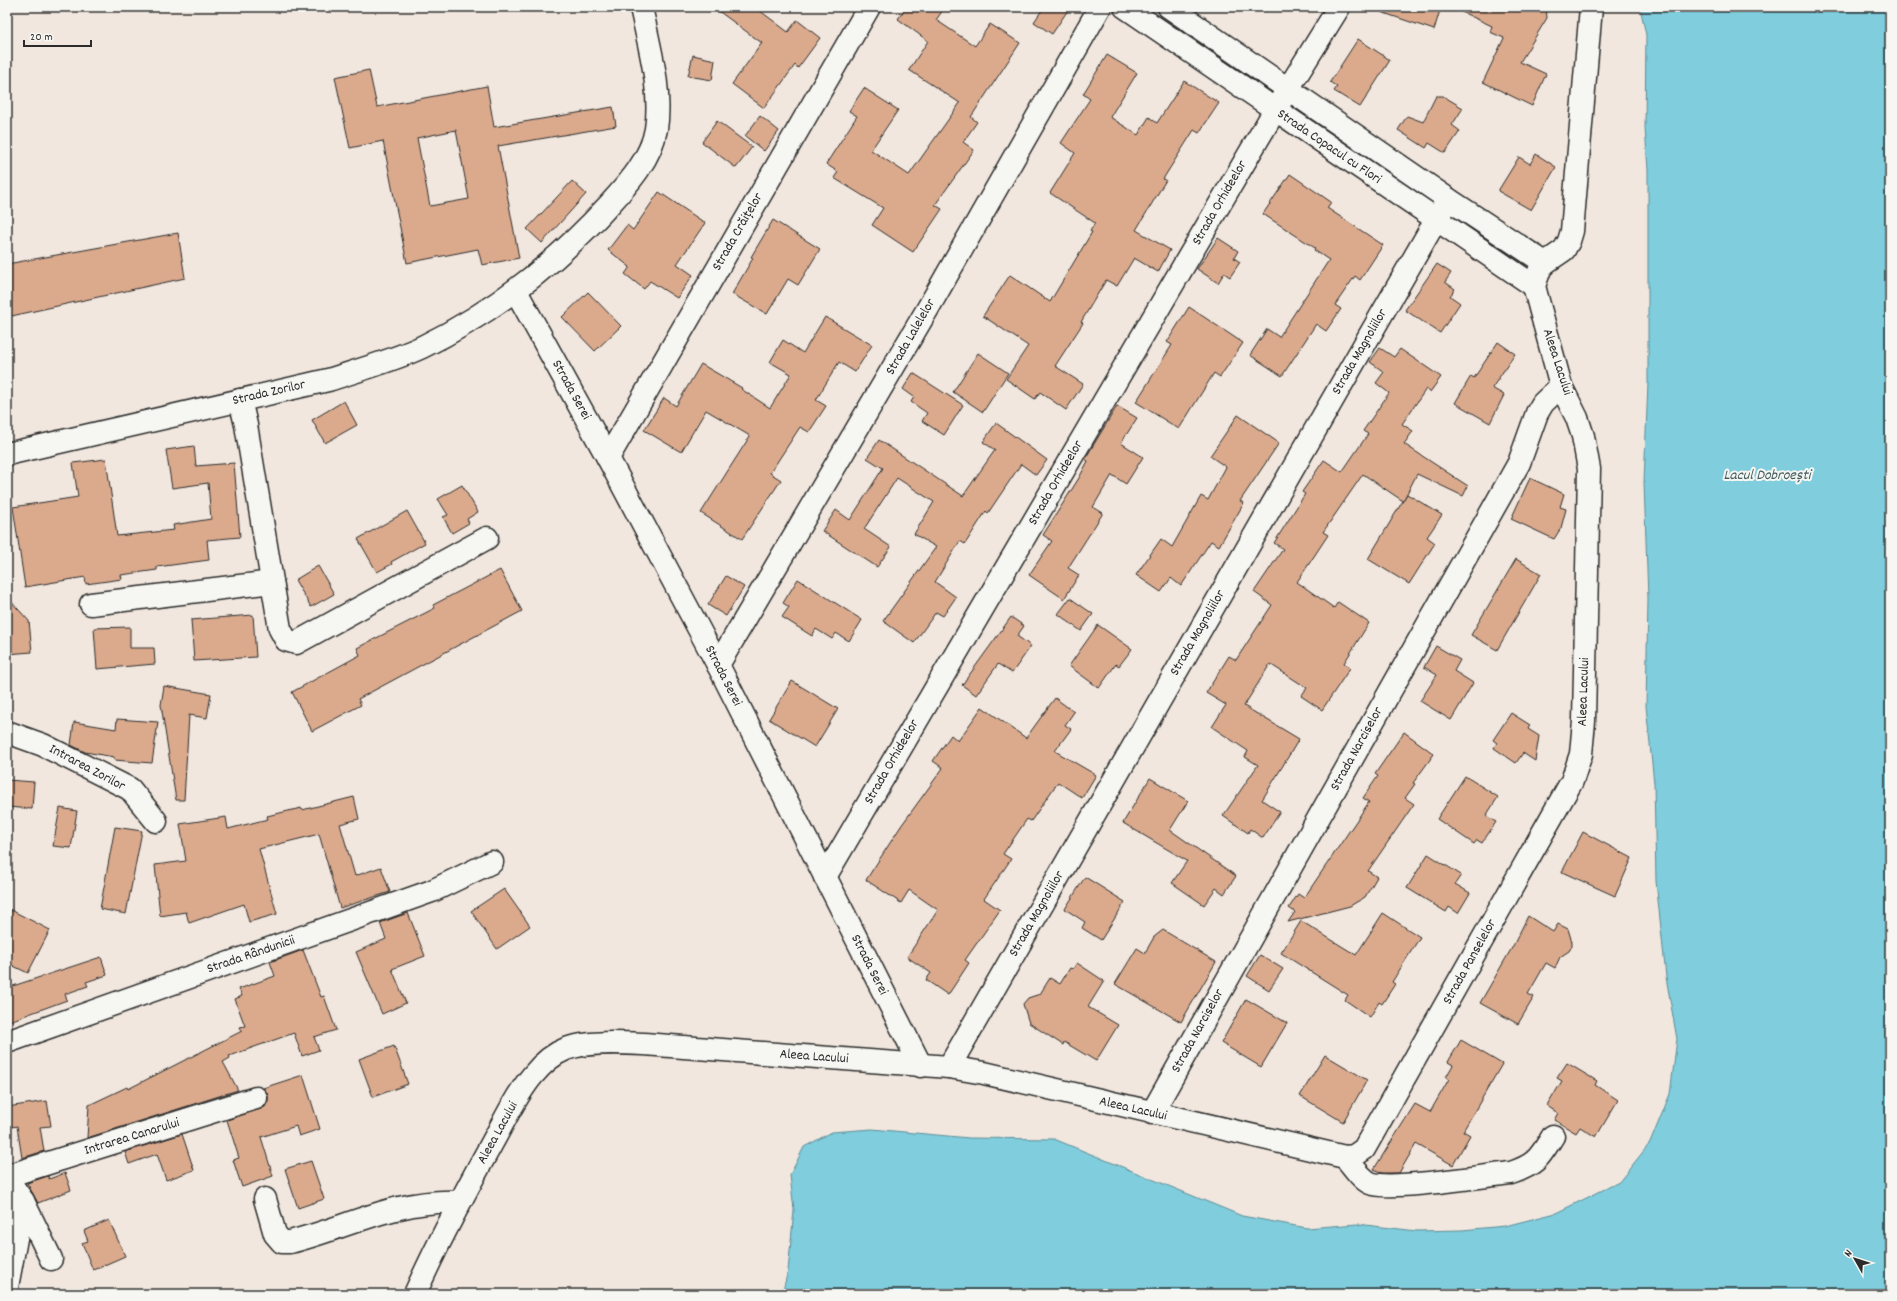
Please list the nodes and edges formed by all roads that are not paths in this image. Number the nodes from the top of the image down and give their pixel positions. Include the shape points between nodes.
1 (640, 7) edge
2 (869, 7) edge
3 (1100, 7) edge
4 (1125, 7) edge
5 (1169, 7) edge
6 (1338, 7) edge
7 (1591, 7) edge
8 (1288, 88) junction
9 (1275, 110) junction
10 (1448, 199) junction
11 (1436, 220) junction
12 (1545, 263) junction
13 (1534, 286) junction
14 (516, 291) junction
15 (1561, 386) junction
16 (240, 400) junction
17 (7, 454) edge
18 (608, 458) junction
19 (487, 538) dead end
20 (272, 582) junction
21 (91, 604) dead end
22 (718, 665) junction
23 (7, 732) edge
24 (1581, 754) joint
25 (156, 821) dead end
26 (492, 862) dead end
27 (825, 877) junction
28 (7, 1042) edge
29 (921, 1066) junction
30 (949, 1067) junction
31 (256, 1098) dead end
32 (1152, 1113) junction
33 (1553, 1136) dead end
34 (1345, 1157) junction
35 (7, 1177) edge
36 (265, 1199) dead end
37 (23, 1201) junction
38 (460, 1202) junction
39 (52, 1259) dead end
40 (7, 1287) edge
41 (415, 1294) edge

1 - 14 street, Strada Zorilor via 657,95 656,130 652,145 631,179 596,219 545,268
2 - 18 street, Strada Crăițelor
3 - 22 street, Strada Lalelelor via 931,304
4 - 9 street, Strada Copacul cu Flori
5 - 8 street, Strada Copacul cu Flori
6 - 8 street, Strada Orhideelor
7 - 12 street via 1572,231 1564,250
8 - 9 street, Strada Orhideelor
8 - 10 street, Strada Copacul cu Flori
9 - 11 street, Strada Copacul cu Flori
9 - 27 street, Strada Orhideelor
10 - 11 street, Strada Magnoliilor
10 - 12 street, Strada Copacul cu Flori
11 - 13 street, Strada Copacul cu Flori
11 - 30 street, Strada Magnoliilor
12 - 13 street
13 - 15 street, Aleea Lacului
14 - 16 street, Strada Zorilor via 474,319 421,347 328,380
14 - 18 street, Strada Serei
15 - 24 street, Aleea Lacului via 1577,418 1589,469 1584,721
15 - 32 street, Strada Narciselor via 1543,403 1537,413 1519,462
16 - 17 street, Strada Zorilor
16 - 20 street
18 - 22 street, Strada Serei
19 - 20 street via 296,643 286,640 280,629
20 - 21 street
22 - 27 street, Strada Serei
23 - 25 street, Intrarea Zorilor via 43,745 130,790
24 - 34 street, Strada Panselelor via 1572,781 1371,1140 1354,1156
26 - 28 street, Strada Rândunicii via 432,891
27 - 29 street, Strada Serei
29 - 30 street, Aleea Lacului
29 - 38 street, Aleea Lacului via 616,1043 566,1049 546,1061 532,1076
30 - 32 street, Aleea Lacului
31 - 35 street, Intrarea Canarului
32 - 34 street, Aleea Lacului
33 - 34 street via 1528,1168 1511,1173 1398,1185 1376,1185 1368,1182
35 - 37 street
36 - 38 street via 276,1234 282,1242 290,1242 370,1215 406,1206
37 - 39 street
37 - 40 street
38 - 41 street, Aleea Lacului

